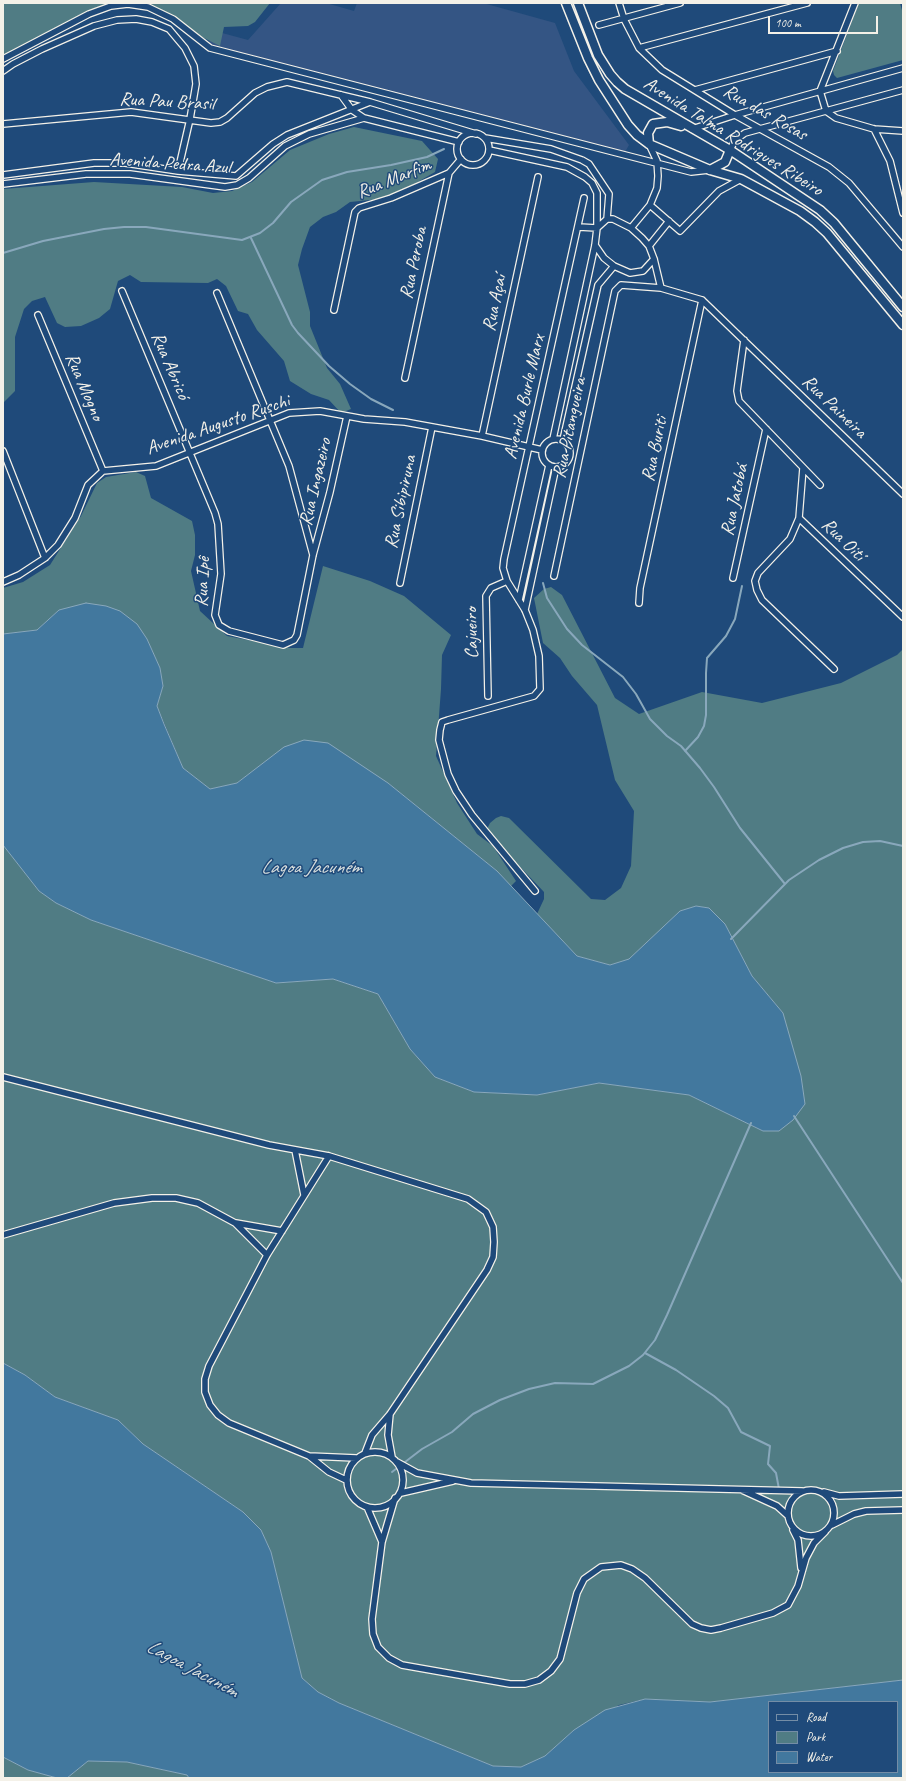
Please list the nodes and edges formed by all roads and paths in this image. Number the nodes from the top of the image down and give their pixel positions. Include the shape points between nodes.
1 (566, 3) edge
2 (578, 3) edge
3 (619, 3) edge
4 (680, 3) edge
5 (807, 3) edge
6 (855, 3) edge
7 (624, 19) junction
8 (598, 25) dead end
9 (639, 48) junction
10 (837, 51) junction
11 (3, 59) edge
12 (903, 68) edge
13 (3, 71) edge
14 (695, 90) junction
15 (903, 90) edge
16 (820, 91) junction
17 (341, 95) junction
18 (370, 102) junction
19 (352, 110) junction
20 (826, 111) junction
21 (735, 115) junction
22 (364, 118) junction
23 (190, 119) junction
24 (3, 124) edge
25 (761, 128) junction
26 (692, 129) junction
27 (874, 129) junction
28 (903, 131) edge
29 (476, 134) junction
30 (485, 138) junction
31 (459, 142) junction
32 (649, 144) junction
33 (489, 150) junction
34 (730, 150) junction
35 (461, 159) junction
36 (657, 161) junction
37 (710, 170) junction
38 (178, 171) junction
39 (449, 173) junction
40 (3, 175) edge
41 (538, 177) dead end
42 (741, 179) junction
43 (3, 184) edge
44 (584, 198) dead end
45 (650, 205) junction
46 (903, 213) edge
47 (608, 219) junction
48 (669, 221) junction
49 (579, 227) junction
50 (597, 228) junction
51 (631, 228) junction
52 (595, 245) junction
53 (649, 246) junction
54 (903, 247) edge
55 (654, 259) junction
56 (614, 266) junction
57 (643, 271) junction
58 (656, 274) junction
59 (661, 288) junction
60 (122, 291) dead end
61 (217, 293) dead end
62 (702, 300) junction
63 (903, 307) edge
64 (334, 310) dead end
65 (38, 315) dead end
66 (903, 325) edge
67 (744, 340) junction
68 (405, 378) dead end
69 (347, 416) junction
70 (271, 421) junction
71 (432, 427) junction
72 (766, 429) junction
73 (482, 436) junction
74 (553, 439) junction
75 (563, 440) junction
76 (529, 446) junction
77 (542, 450) junction
78 (3, 451) edge
79 (190, 452) junction
80 (570, 457) junction
81 (579, 459) junction
82 (549, 465) junction
83 (556, 467) junction
84 (803, 468) junction
85 (103, 471) junction
86 (820, 485) dead end
87 (903, 494) edge
88 (799, 518) junction
89 (313, 556) junction
90 (45, 558) junction
91 (554, 576) dead end
92 (733, 578) dead end
93 (507, 581) junction
94 (3, 582) edge
95 (400, 583) dead end
96 (519, 600) junction
97 (639, 603) dead end
98 (525, 610) junction
99 (903, 617) edge
100 (834, 669) dead end
101 (488, 696) dead end
102 (535, 891) dead end
103 (3, 1077) edge
104 (296, 1150) junction
105 (329, 1156) junction
106 (304, 1195) junction
107 (235, 1223) junction
108 (282, 1231) junction
109 (3, 1235) edge
110 (267, 1255) junction
111 (390, 1414) junction
112 (365, 1453) junction
113 (309, 1456) junction
114 (356, 1458) junction
115 (392, 1458) junction
116 (397, 1462) junction
117 (346, 1480) junction
118 (456, 1481) junction
119 (740, 1489) junction
120 (802, 1491) junction
121 (821, 1491) junction
122 (401, 1493) junction
123 (903, 1494) edge
124 (396, 1498) junction
125 (366, 1507) junction
126 (903, 1510) edge
127 (787, 1515) junction
128 (790, 1524) junction
129 (831, 1525) junction
130 (824, 1532) junction
131 (382, 1542) junction
132 (800, 1574) junction

1 - 32 main road, Avenida Talma Rodrigues Ribeiro via 599,80 628,125
2 - 26 main road, Avenida Talma Rodrigues Ribeiro via 598,55 610,74 625,89
3 - 7 street, Rua das Rosas
4 - 7 street
5 - 9 street
6 - 10 street
7 - 8 street
7 - 9 street, Rua das Rosas
9 - 14 street, Rua das Rosas via 662,70
10 - 14 street
10 - 16 street
11 - 36 street via 89,14 111,6 128,4 148,7 173,19 210,48
12 - 16 street
13 - 23 street via 36,52 94,26 117,20 136,19 152,22 169,29 185,48 194,66 196,84
14 - 21 street, Rua das Rosas
15 - 20 street
16 - 20 street
16 - 21 street
17 - 18 street, Rua Pau Brasil
17 - 19 street
17 - 23 street, Rua Pau Brasil via 287,82 255,93 220,122
18 - 19 street, Avenida Pedra Azul
18 - 29 street
19 - 22 street
19 - 38 street, Avenida Pedra Azul via 287,135 236,176
20 - 25 street
20 - 27 street via 836,118
21 - 25 street, Rua das Rosas
21 - 26 street
22 - 31 street
22 - 43 street, Avenida Pedra Azul via 309,134 285,146 249,178 237,185 225,187 130,174 86,174
23 - 24 street, Rua Pau Brasil via 131,112
23 - 38 street
25 - 34 street via 739,136
25 - 54 street, Rua das Rosas via 834,171 849,183
26 - 32 main road via 667,122 653,124 648,133
26 - 34 main road, Avenida Talma Rodrigues Ribeiro
27 - 28 street
27 - 46 street via 890,161
29 - 30 street
29 - 31 street via 463,137
30 - 33 street
30 - 47 street via 551,148 589,164 609,194
31 - 35 street via 458,151
32 - 36 street
32 - 37 main road, Avenida Talma Rodrigues Ribeiro
33 - 35 street via 485,160 476,165 465,163
33 - 50 street via 567,167 585,177 597,193
34 - 37 main road via 725,162
34 - 63 main road, Avenida Talma Rodrigues Ribeiro via 820,210 834,223
35 - 39 street, Rua Peroba
36 - 37 street via 691,172
36 - 45 street via 658,182
37 - 42 main road, Avenida Talma Rodrigues Ribeiro
38 - 40 street, Avenida Pedra Azul via 125,163 102,163
39 - 64 street, Rua Marfim via 396,196 359,208 355,212
39 - 68 street, Rua Peroba
41 - 73 street, Rua Açaí
42 - 48 street via 719,191 680,231
42 - 66 main road, Avenida Talma Rodrigues Ribeiro via 815,222
44 - 49 street, Avenida Burle Marx
45 - 48 street
45 - 51 street
47 - 50 street
47 - 51 street
48 - 53 street
49 - 50 street
49 - 76 street, Avenida Burle Marx
50 - 52 street, Avenida Burle Marx
51 - 53 street
52 - 56 street via 604,258
52 - 74 street, Avenida Burle Marx
53 - 55 street
55 - 57 street
55 - 58 street
56 - 57 street via 630,273
56 - 75 street via 598,285
57 - 58 street
58 - 59 street
59 - 62 street
59 - 81 street, Rua Pitangueira via 629,285 618,287 615,291
60 - 79 street, Rua Abricó
61 - 70 street
62 - 67 street, Rua Paineira
62 - 97 street, Rua Buriti
65 - 85 street, Rua Mogno
67 - 72 street via 736,391 739,401
67 - 87 street, Rua Paineira
69 - 70 street, Avenida Augusto Ruschi via 320,411 299,412 289,413
69 - 71 street, Avenida Augusto Ruschi
69 - 89 street, Rua Ingazeiro
70 - 79 street, Avenida Augusto Ruschi
70 - 89 street via 289,466
71 - 73 street, Avenida Augusto Ruschi
71 - 95 street, Rua Sibipiruna
72 - 84 street
72 - 92 street, Rua Jatobá
73 - 76 street, Avenida Augusto Ruschi
74 - 75 street
74 - 77 street via 546,443
75 - 80 street via 569,448
76 - 77 street, Avenida Augusto Ruschi
76 - 93 street, Avenida Burle Marx via 504,559 503,568
77 - 82 street via 544,460
78 - 90 street
79 - 85 street, Avenida Augusto Ruschi via 156,466
79 - 89 street, Rua Ipê via 218,524 221,574 215,615 219,625 229,631 283,644 294,640
80 - 81 street
80 - 83 street via 565,464
81 - 91 street, Rua Pitangueira
82 - 83 street
82 - 96 street, Avenida Burle Marx
83 - 98 street, Avenida Burle Marx
84 - 86 street
84 - 88 street, Rua Oití
85 - 90 street via 88,486 75,518 58,545
88 - 99 street, Rua Oití
88 - 100 street via 790,539 758,573 755,581 756,590 762,600
90 - 94 street
93 - 96 street, Avenida Burle Marx
93 - 101 street, Cajueiro via 491,588 486,596
96 - 98 street, Avenida Burle Marx
98 - 102 street, Avenida Burle Marx via 539,656 541,680 538,693 442,722 439,740 448,774 456,791
103 - 104 street
104 - 105 street
104 - 106 street
105 - 106 street
105 - 111 street via 468,1199 486,1212 493,1227 493,1257 487,1270
106 - 108 street
107 - 108 street
107 - 109 street via 198,1203 176,1198 152,1198 114,1203
107 - 110 street
108 - 110 street
110 - 113 street via 209,1366 205,1392 210,1405 229,1423
111 - 112 street via 372,1435
111 - 115 street via 388,1435
112 - 114 street
112 - 115 street via 377,1451
113 - 114 street
113 - 117 street via 329,1472
114 - 117 street via 348,1469
115 - 116 street
116 - 118 street via 417,1473
116 - 122 street via 402,1473
117 - 125 street via 349,1492 356,1501
118 - 119 street
118 - 122 street
119 - 120 street
119 - 127 street via 777,1506
120 - 121 street
120 - 127 street via 791,1501
121 - 123 street via 839,1496
121 - 129 street via 829,1497 834,1506
122 - 124 street
124 - 125 street via 390,1504 379,1508
124 - 131 street
125 - 131 street
126 - 129 street via 866,1511
127 - 128 street
128 - 130 street via 797,1532 806,1536
128 - 132 street via 798,1540
129 - 130 street
130 - 132 street via 814,1543
131 - 132 street via 372,1619 372,1634 378,1647 389,1658 402,1665 510,1684 525,1684 539,1680 551,1671 560,1659 577,1593 584,1579 601,1567 621,1565 632,1569 645,1578 692,1624 711,1630 781,1610 793,1598

